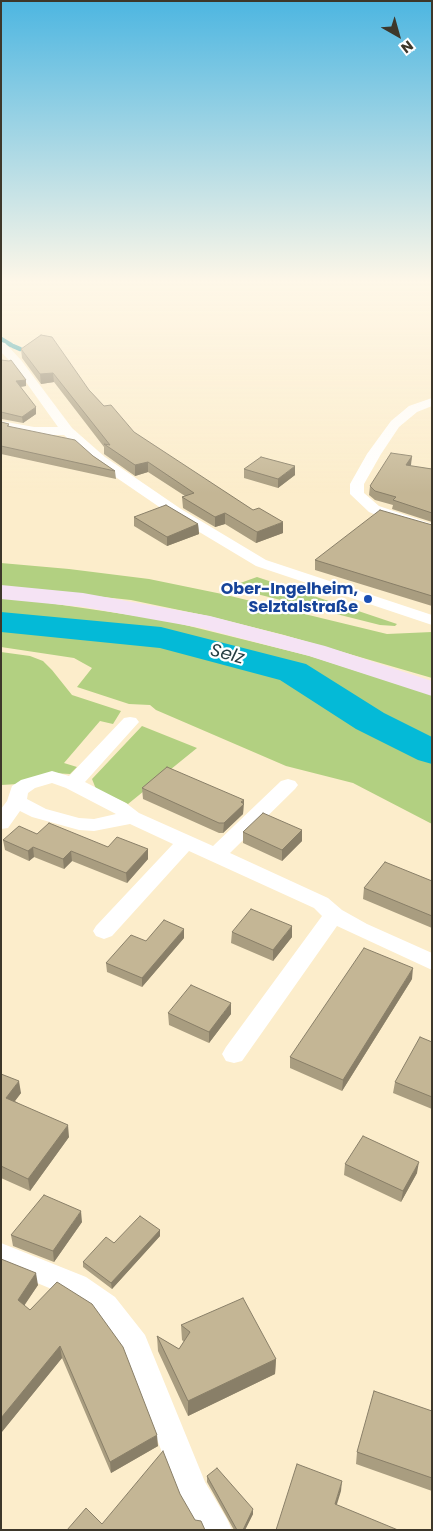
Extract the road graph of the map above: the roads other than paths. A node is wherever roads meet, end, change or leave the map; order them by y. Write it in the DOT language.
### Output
graph roads {
  1 [pos="6,350"];
  2 [pos="432,402"];
  3 [pos="1,425"];
  4 [pos="67,431"];
  5 [pos="380,444"];
  6 [pos="432,529"];
  7 [pos="1,592"];
  8 [pos="432,620"];
  9 [pos="378,670"];
  10 [pos="432,684"];
  11 [pos="432,690"];
  12 [pos="130,722"];
  13 [pos="73,784"];
  14 [pos="288,785"];
  15 [pos="17,802"];
  16 [pos="132,818"];
  17 [pos="1,823"];
  18 [pos="186,842"];
  19 [pos="216,854"];
  20 [pos="334,915"];
  21 [pos="104,931"];
  22 [pos="432,962"];
  23 [pos="234,1054"];
  24 [pos="1,1255"];
  25 [pos="216,1530"];
  1 -- 4 [label="street"];
  2 -- 5 [label="street"];
  3 -- 4 [label="street"];
  4 -- 8 [label="street"];
  5 -- 6 [label="street"];
  7 -- 9 [label="main road"];
  9 -- 10 [label="main road"];
  9 -- 11 [label="main road"];
  12 -- 13 [label="street"];
  13 -- 15 [label="street"];
  13 -- 16 [label="street"];
  14 -- 19 [label="street"];
  15 -- 16 [label="street"];
  15 -- 17 [label="street"];
  16 -- 18 [label="street"];
  18 -- 19 [label="street"];
  18 -- 21 [label="street"];
  19 -- 20 [label="street"];
  20 -- 22 [label="street"];
  20 -- 23 [label="street"];
  24 -- 25 [label="street"];
}
